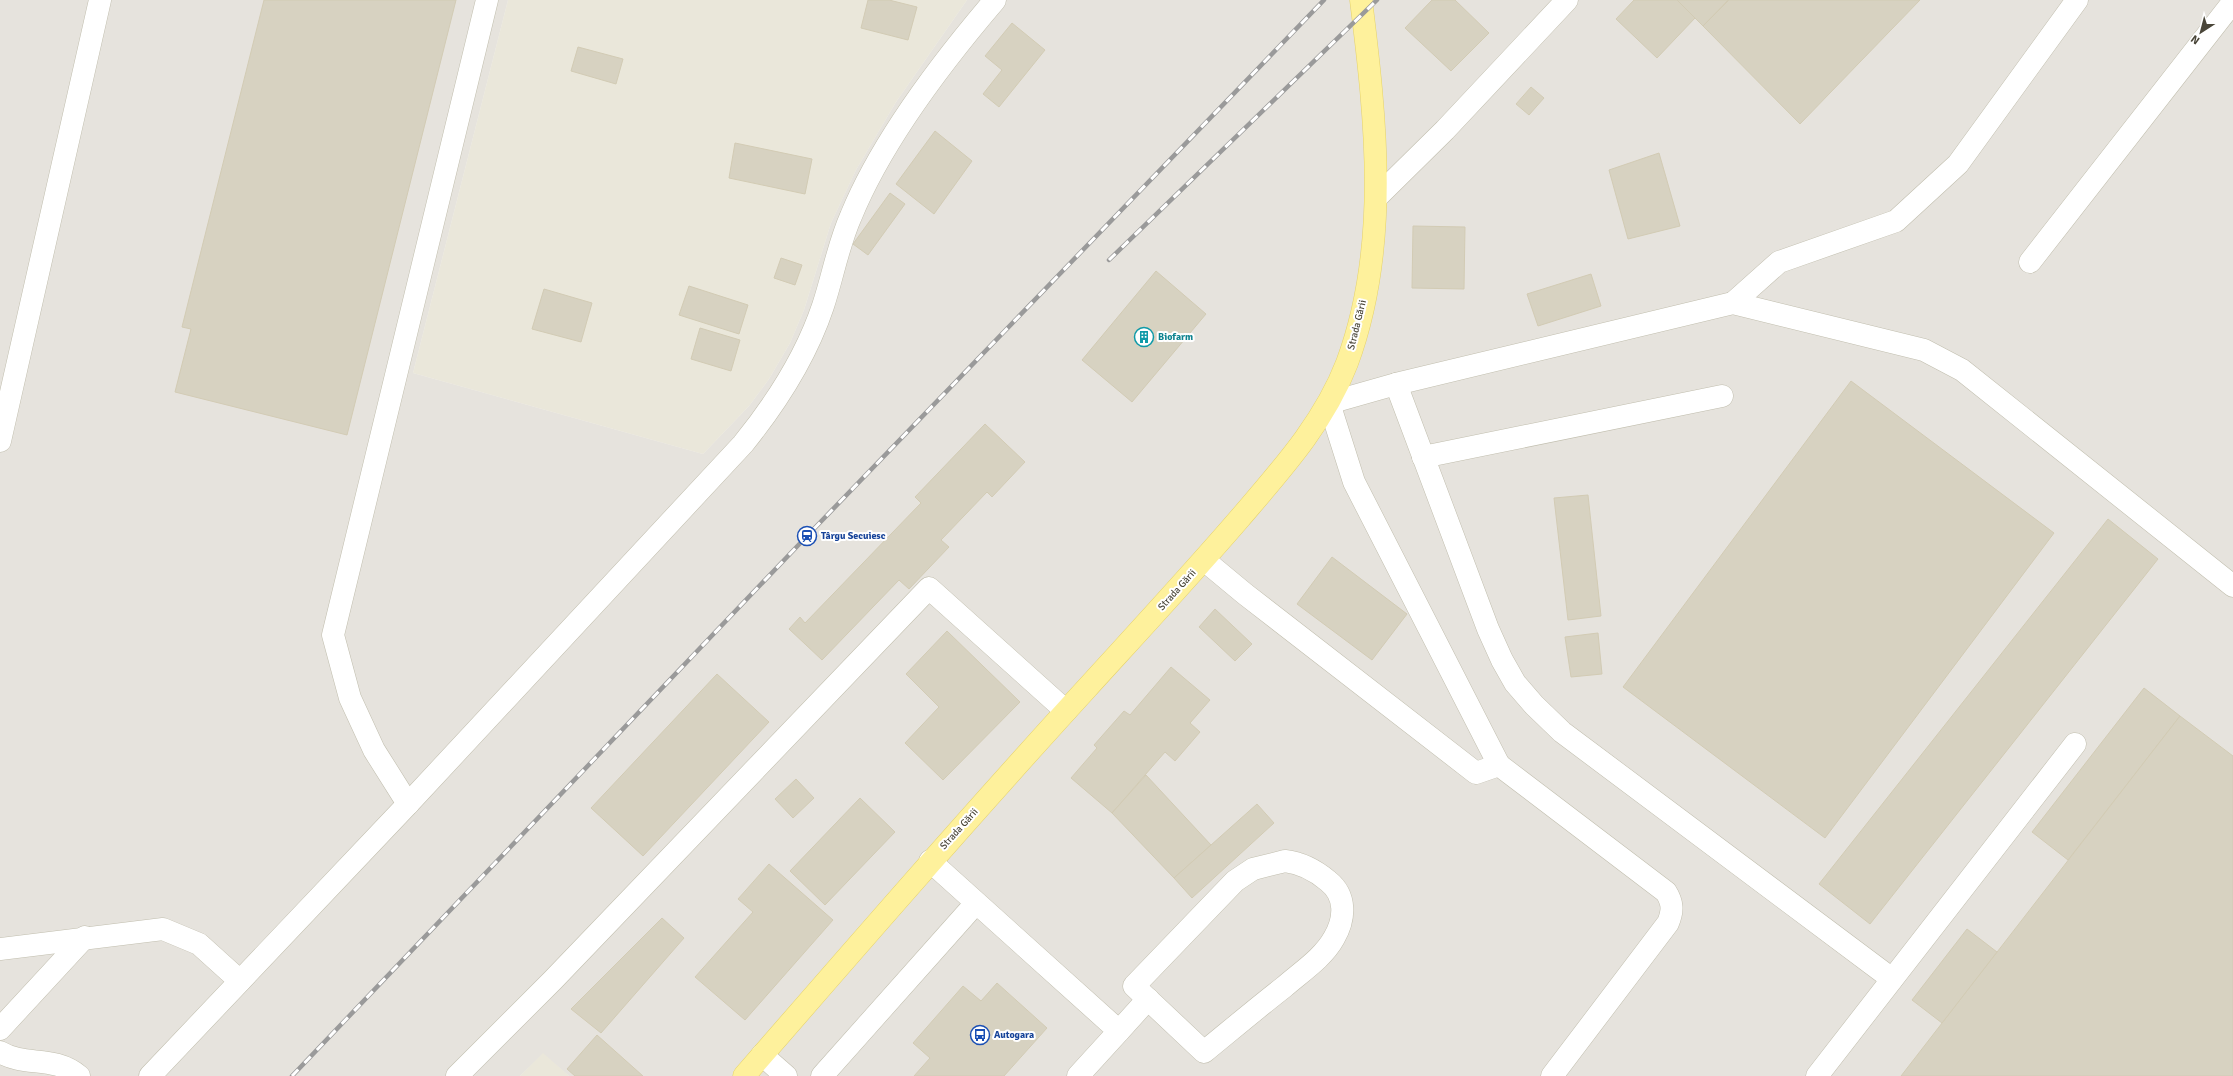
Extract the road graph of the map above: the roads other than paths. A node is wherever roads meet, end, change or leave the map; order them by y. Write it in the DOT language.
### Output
graph roads {
  1 [pos="100,0"];
  2 [pos="487,0"];
  3 [pos="995,0"];
  4 [pos="1361,0"];
  5 [pos="1567,0"];
  6 [pos="2077,0"];
  7 [pos="2233,2"];
  8 [pos="1376,198"];
  9 [pos="2030,262"];
  10 [pos="1733,303"];
  11 [pos="1396,384"];
  12 [pos="1722,396"];
  13 [pos="1329,403"];
  14 [pos="0,441"];
  15 [pos="1423,457"];
  16 [pos="1204,560"];
  17 [pos="2233,586"];
  18 [pos="1066,711"];
  19 [pos="2075,744"];
  20 [pos="1499,765"];
  21 [pos="408,804"];
  22 [pos="930,861"];
  23 [pos="976,902"];
  24 [pos="85,937"];
  25 [pos="0,949"];
  26 [pos="1892,979"];
  27 [pos="240,981"];
  28 [pos="1148,999"];
  29 [pos="0,1029"];
  30 [pos="1119,1031"];
  31 [pos="0,1052"];
  32 [pos="762,1055"];
  33 [pos="79,1076"];
  34 [pos="150,1076"];
  35 [pos="457,1076"];
  36 [pos="744,1076"];
  37 [pos="786,1076"];
  38 [pos="822,1076"];
  39 [pos="1078,1076"];
  40 [pos="1552,1076"];
  41 [pos="1817,1076"];
  1 -- 14 [label="street"];
  2 -- 21 [label="street"];
  3 -- 21 [label="street"];
  4 -- 8 [label="main road, Strada Gării"];
  5 -- 8 [label="street"];
  6 -- 10 [label="street"];
  7 -- 9 [label="street"];
  8 -- 13 [label="main road, Strada Gării"];
  10 -- 11 [label="street"];
  10 -- 17 [label="street"];
  11 -- 13 [label="street"];
  11 -- 15 [label="street"];
  12 -- 15 [label="street"];
  13 -- 16 [label="main road, Strada Gării"];
  13 -- 20 [label="street"];
  15 -- 26 [label="street"];
  16 -- 18 [label="main road, Strada Gării"];
  16 -- 20 [label="street"];
  18 -- 22 [label="main road, Strada Gării"];
  18 -- 35 [label="street"];
  19 -- 26 [label="street"];
  20 -- 40 [label="street"];
  21 -- 27 [label="street"];
  22 -- 23 [label="street"];
  22 -- 32 [label="main road, Strada Gării"];
  23 -- 30 [label="street"];
  23 -- 38 [label="street"];
  24 -- 25 [label="street"];
  24 -- 27 [label="street"];
  24 -- 29 [label="street"];
  26 -- 41 [label="street"];
  27 -- 34 [label="street"];
  28 -- 28 [label="street"];
  28 -- 30 [label="street"];
  30 -- 39 [label="street"];
  31 -- 33 [label="street"];
  32 -- 36 [label="main road, Strada Gării"];
  32 -- 37 [label="street"];
}
